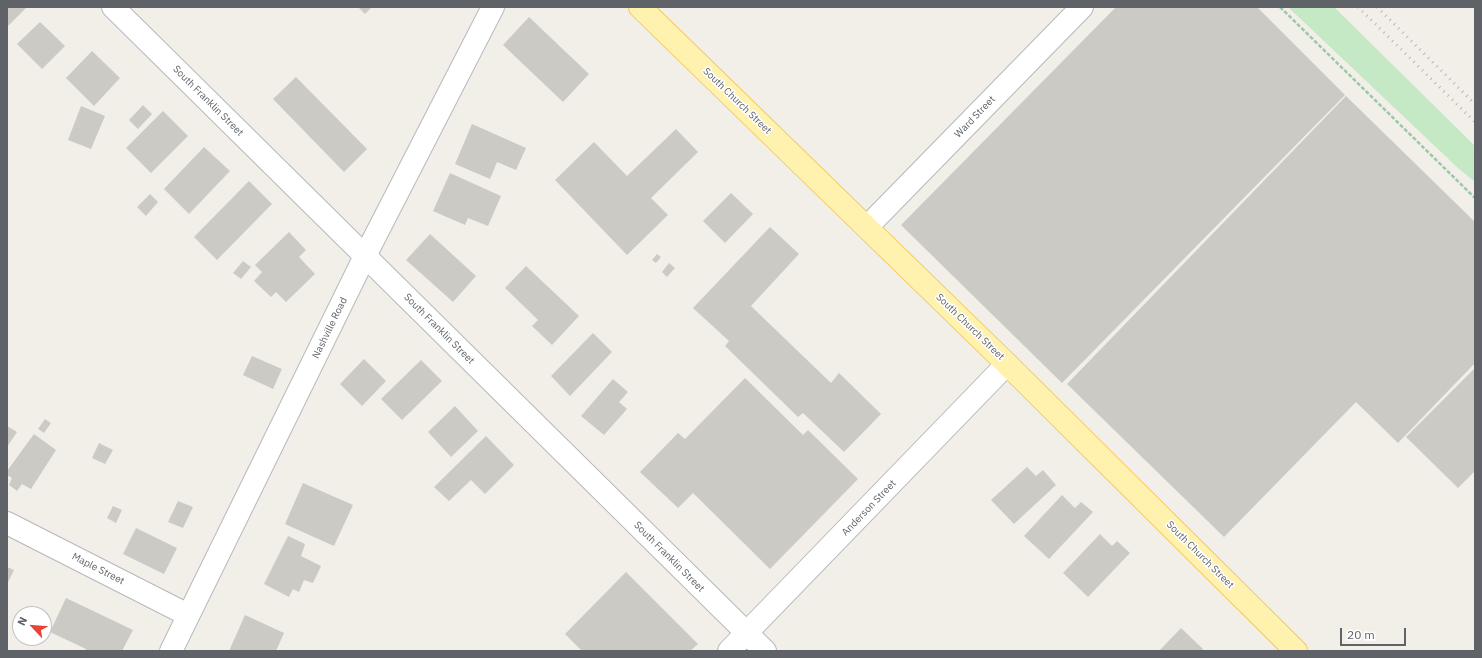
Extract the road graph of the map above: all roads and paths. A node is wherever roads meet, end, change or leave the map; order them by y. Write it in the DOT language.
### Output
graph roads {
  1 [pos="113,7"];
  2 [pos="493,7"];
  3 [pos="640,7"];
  4 [pos="1082,7"];
  5 [pos="1280,7"];
  6 [pos="1475,198"];
  7 [pos="867,227"];
  8 [pos="365,256"];
  9 [pos="1008,364"];
  10 [pos="7,523"];
  11 [pos="188,615"];
  12 [pos="747,634"];
  13 [pos="171,651"];
  14 [pos="729,651"];
  15 [pos="765,651"];
  16 [pos="1296,651"];
  1 -- 8 [label="street, South Franklin Street"];
  2 -- 8 [label="street, Nashville Road"];
  3 -- 7 [label="main road, South Church Street"];
  4 -- 7 [label="street, Ward Street"];
  5 -- 6 [label="path"];
  7 -- 9 [label="main road, South Church Street"];
  8 -- 11 [label="street, Nashville Road"];
  8 -- 12 [label="street, South Franklin Street"];
  9 -- 12 [label="street, Anderson Street"];
  9 -- 16 [label="main road, South Church Street"];
  10 -- 11 [label="street, Maple Street"];
  11 -- 13 [label="street, Nashville Road"];
  12 -- 14 [label="street, Anderson Street"];
  12 -- 15 [label="street, South Franklin Street"];
}
